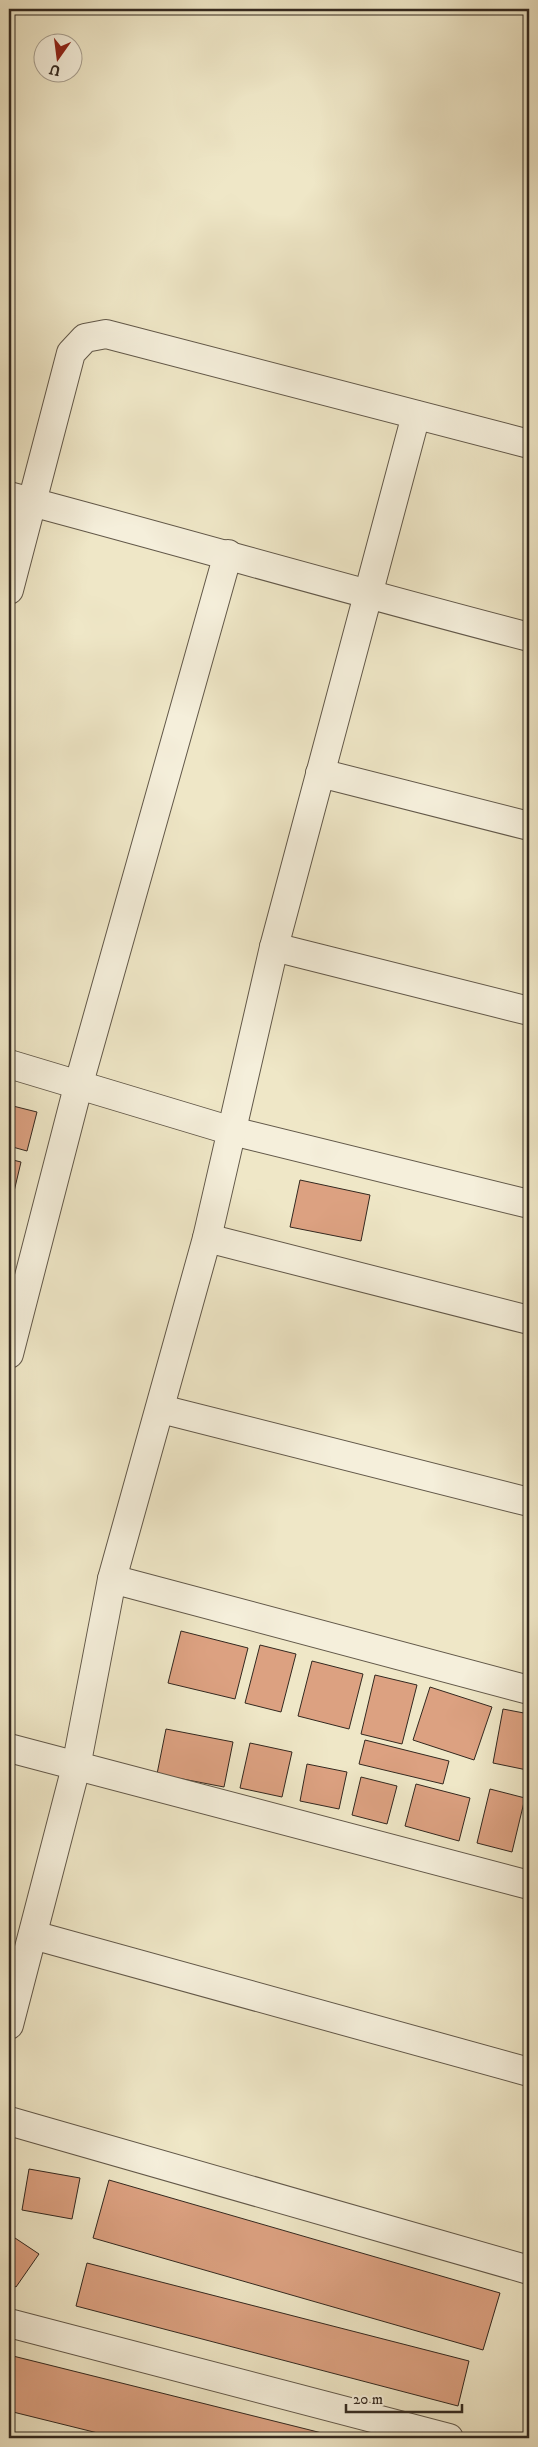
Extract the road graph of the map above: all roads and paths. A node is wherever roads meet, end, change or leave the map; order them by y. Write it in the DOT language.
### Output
graph roads {
  1 [pos="416,415"];
  2 [pos="529,444"];
  3 [pos="21,499"];
  4 [pos="228,554"];
  5 [pos="9,590"];
  6 [pos="368,596"];
  7 [pos="529,637"];
  8 [pos="320,773"];
  9 [pos="529,826"];
  10 [pos="274,947"];
  11 [pos="529,1011"];
  12 [pos="9,1064"];
  13 [pos="79,1084"];
  14 [pos="232,1131"];
  15 [pos="529,1204"];
  16 [pos="206,1238"];
  17 [pos="529,1320"];
  18 [pos="9,1354"];
  19 [pos="161,1408"];
  20 [pos="529,1502"];
  21 [pos="112,1579"];
  22 [pos="529,1690"];
  23 [pos="9,1748"];
  24 [pos="76,1767"];
  25 [pos="529,1885"];
  26 [pos="33,1935"];
  27 [pos="9,2024"];
  28 [pos="529,2072"];
  29 [pos="9,2121"];
  30 [pos="529,2270"];
  31 [pos="9,2323"];
  32 [pos="449,2438"];
  1 -- 2 [label="street"];
  1 -- 3 [label="street"];
  1 -- 6 [label="street"];
  3 -- 4 [label="street"];
  3 -- 5 [label="street"];
  4 -- 6 [label="street"];
  4 -- 13 [label="street"];
  6 -- 7 [label="street"];
  6 -- 8 [label="street"];
  8 -- 9 [label="street"];
  8 -- 10 [label="street"];
  10 -- 11 [label="street"];
  10 -- 14 [label="street"];
  12 -- 13 [label="street"];
  13 -- 14 [label="street"];
  13 -- 18 [label="street"];
  14 -- 15 [label="street"];
  14 -- 16 [label="street"];
  16 -- 17 [label="street"];
  16 -- 19 [label="street"];
  19 -- 20 [label="street"];
  19 -- 21 [label="street"];
  21 -- 22 [label="street"];
  21 -- 24 [label="street"];
  23 -- 24 [label="street"];
  24 -- 25 [label="street"];
  24 -- 26 [label="street"];
  26 -- 27 [label="street"];
  26 -- 28 [label="street"];
  29 -- 30 [label="street"];
  31 -- 32 [label="street"];
}
